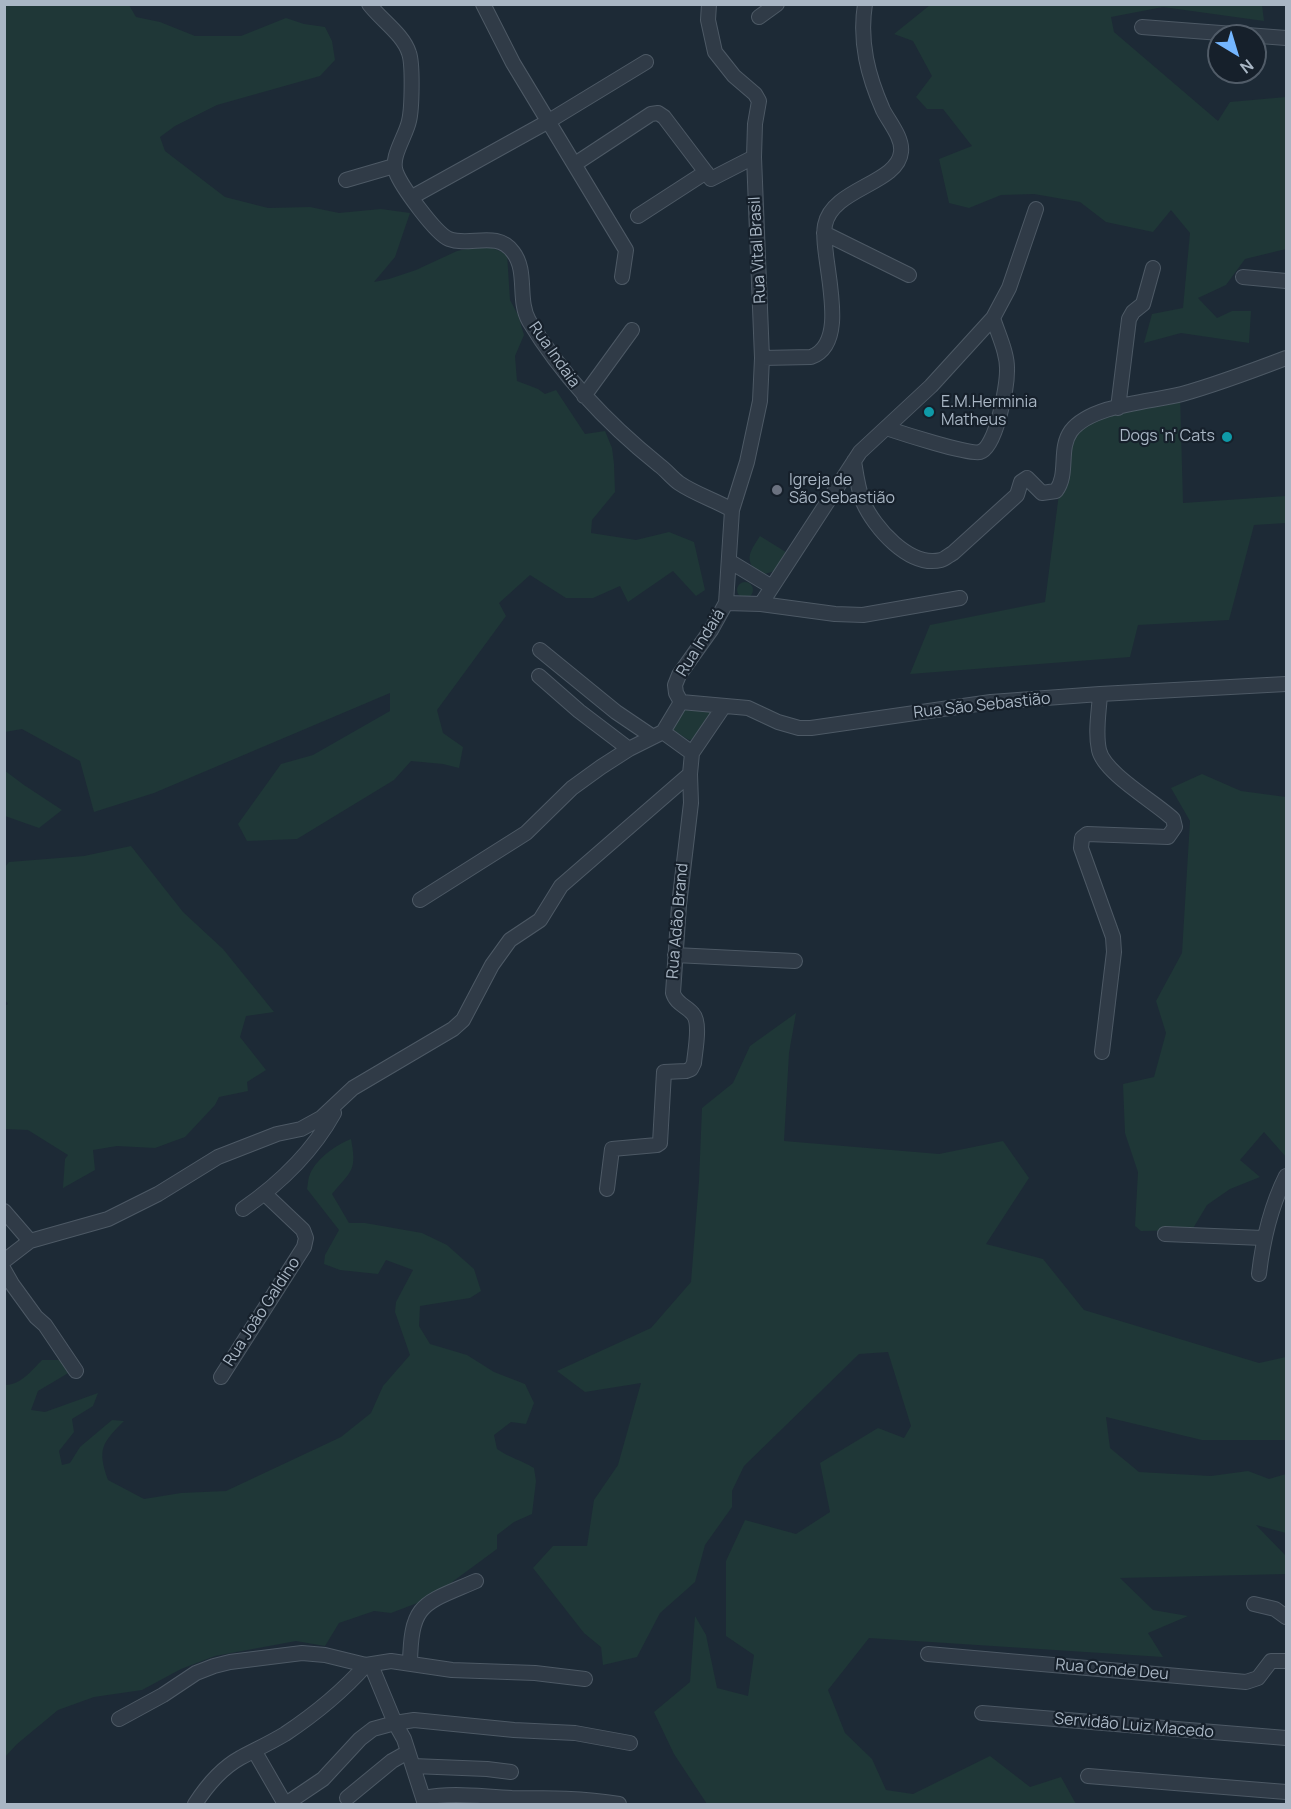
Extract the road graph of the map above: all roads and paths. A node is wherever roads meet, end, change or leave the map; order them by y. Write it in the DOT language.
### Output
graph roads {
  1 [pos="369,4"];
  2 [pos="483,4"];
  3 [pos="709,4"];
  4 [pos="777,4"];
  5 [pos="866,4"];
  6 [pos="759,17"];
  7 [pos="1142,27"];
  8 [pos="1287,38"];
  9 [pos="646,62"];
  10 [pos="549,121"];
  11 [pos="754,157"];
  12 [pos="575,164"];
  13 [pos="394,166"];
  14 [pos="708,176"];
  15 [pos="346,180"];
  16 [pos="412,197"];
  17 [pos="1036,209"];
  18 [pos="638,216"];
  19 [pos="824,233"];
  20 [pos="1153,268"];
  21 [pos="909,275"];
  22 [pos="622,277"];
  23 [pos="1243,277"];
  24 [pos="1287,281"];
  25 [pos="993,318"];
  26 [pos="632,330"];
  27 [pos="762,358"];
  28 [pos="1287,358"];
  29 [pos="584,396"];
  30 [pos="1118,408"];
  31 [pos="886,429"];
  32 [pos="854,461"];
  33 [pos="732,510"];
  34 [pos="729,561"];
  35 [pos="772,587"];
  36 [pos="960,598"];
  37 [pos="726,603"];
  38 [pos="762,604"];
  39 [pos="540,650"];
  40 [pos="539,676"];
  41 [pos="1287,684"];
  42 [pos="1100,694"];
  43 [pos="681,702"];
  44 [pos="724,706"];
  45 [pos="658,734"];
  46 [pos="629,749"];
  47 [pos="692,753"];
  48 [pos="690,774"];
  49 [pos="420,900"];
  50 [pos="675,956"];
  51 [pos="795,961"];
  52 [pos="1102,1052"];
  53 [pos="340,1100"];
  54 [pos="1287,1176"];
  55 [pos="607,1189"];
  56 [pos="265,1194"];
  57 [pos="243,1209"];
  58 [pos="4,1211"];
  59 [pos="1165,1233"];
  60 [pos="1263,1238"];
  61 [pos="30,1240"];
  62 [pos="4,1260"];
  63 [pos="4,1270"];
  64 [pos="1259,1274"];
  65 [pos="76,1371"];
  66 [pos="221,1377"];
  67 [pos="476,1581"];
  68 [pos="1254,1604"];
  69 [pos="1287,1617"];
  70 [pos="928,1654"];
  71 [pos="1287,1661"];
  72 [pos="410,1664"];
  73 [pos="368,1665"];
  74 [pos="585,1679"];
  75 [pos="982,1713"];
  76 [pos="119,1719"];
  77 [pos="395,1723"];
  78 [pos="1287,1738"];
  79 [pos="630,1743"];
  80 [pos="255,1752"];
  81 [pos="410,1759"];
  82 [pos="511,1772"];
  83 [pos="1088,1776"];
  84 [pos="1287,1792"];
  85 [pos="348,1798"];
  86 [pos="424,1802"];
  87 [pos="192,1804"];
  88 [pos="286,1804"];
  89 [pos="619,1804"];
  1 -- 13 [label="street"];
  2 -- 10 [label="street"];
  3 -- 11 [label="street, Rua Vital Brasil"];
  4 -- 6 [label="street"];
  5 -- 19 [label="street"];
  7 -- 8 [label="street"];
  9 -- 10 [label="street"];
  10 -- 12 [label="street"];
  10 -- 16 [label="street"];
  11 -- 14 [label="street"];
  11 -- 27 [label="street, Rua Vital Brasil"];
  12 -- 14 [label="street"];
  12 -- 22 [label="street"];
  13 -- 15 [label="street"];
  13 -- 16 [label="street, Rua Indaia"];
  14 -- 18 [label="street"];
  16 -- 29 [label="street, Rua Indaia"];
  17 -- 25 [label="street"];
  19 -- 21 [label="street"];
  19 -- 27 [label="street"];
  20 -- 30 [label="street"];
  23 -- 24 [label="street"];
  25 -- 31 [label="street"];
  25 -- 31 [label="street"];
  26 -- 29 [label="street"];
  27 -- 33 [label="street, Rua Vital Brasil"];
  28 -- 30 [label="street"];
  29 -- 33 [label="street, Rua Indaia"];
  30 -- 32 [label="street"];
  31 -- 32 [label="street"];
  32 -- 35 [label="street"];
  33 -- 34 [label="street, Rua Indaiá"];
  34 -- 35 [label="street"];
  34 -- 37 [label="street, Rua Indaiá"];
  35 -- 38 [label="street"];
  36 -- 38 [label="street"];
  37 -- 38 [label="street"];
  37 -- 43 [label="street, Rua Indaiá"];
  39 -- 45 [label="street"];
  40 -- 46 [label="street"];
  41 -- 42 [label="street, Rua São Sebastião"];
  42 -- 44 [label="street, Rua São Sebastião"];
  42 -- 52 [label="street"];
  43 -- 44 [label="street, Rua São Sebastião"];
  43 -- 45 [label="street"];
  44 -- 47 [label="street"];
  45 -- 46 [label="street"];
  45 -- 47 [label="street"];
  46 -- 49 [label="street"];
  47 -- 48 [label="street, Rua Adão Brand"];
  48 -- 50 [label="street, Rua Adão Brand"];
  48 -- 53 [label="street"];
  50 -- 51 [label="street"];
  50 -- 55 [label="street, Rua Adão Brand"];
  53 -- 56 [label="street"];
  53 -- 61 [label="street"];
  54 -- 60 [label="street"];
  56 -- 57 [label="street"];
  56 -- 66 [label="street, Rua João Galdino"];
  58 -- 61 [label="street"];
  59 -- 60 [label="street"];
  60 -- 64 [label="street"];
  61 -- 62 [label="street"];
  63 -- 65 [label="street"];
  67 -- 72 [label="street"];
  68 -- 69 [label="street"];
  70 -- 71 [label="street, Rua Conde Deu"];
  72 -- 73 [label="street"];
  72 -- 74 [label="street"];
  73 -- 76 [label="street"];
  73 -- 77 [label="street"];
  73 -- 80 [label="street"];
  75 -- 78 [label="street, Servidão Luiz Macedo"];
  77 -- 79 [label="street"];
  77 -- 81 [label="street"];
  77 -- 88 [label="street"];
  80 -- 87 [label="street"];
  80 -- 88 [label="street"];
  81 -- 82 [label="street"];
  81 -- 85 [label="street"];
  81 -- 86 [label="street"];
  83 -- 84 [label="street"];
  86 -- 89 [label="street"];
}
